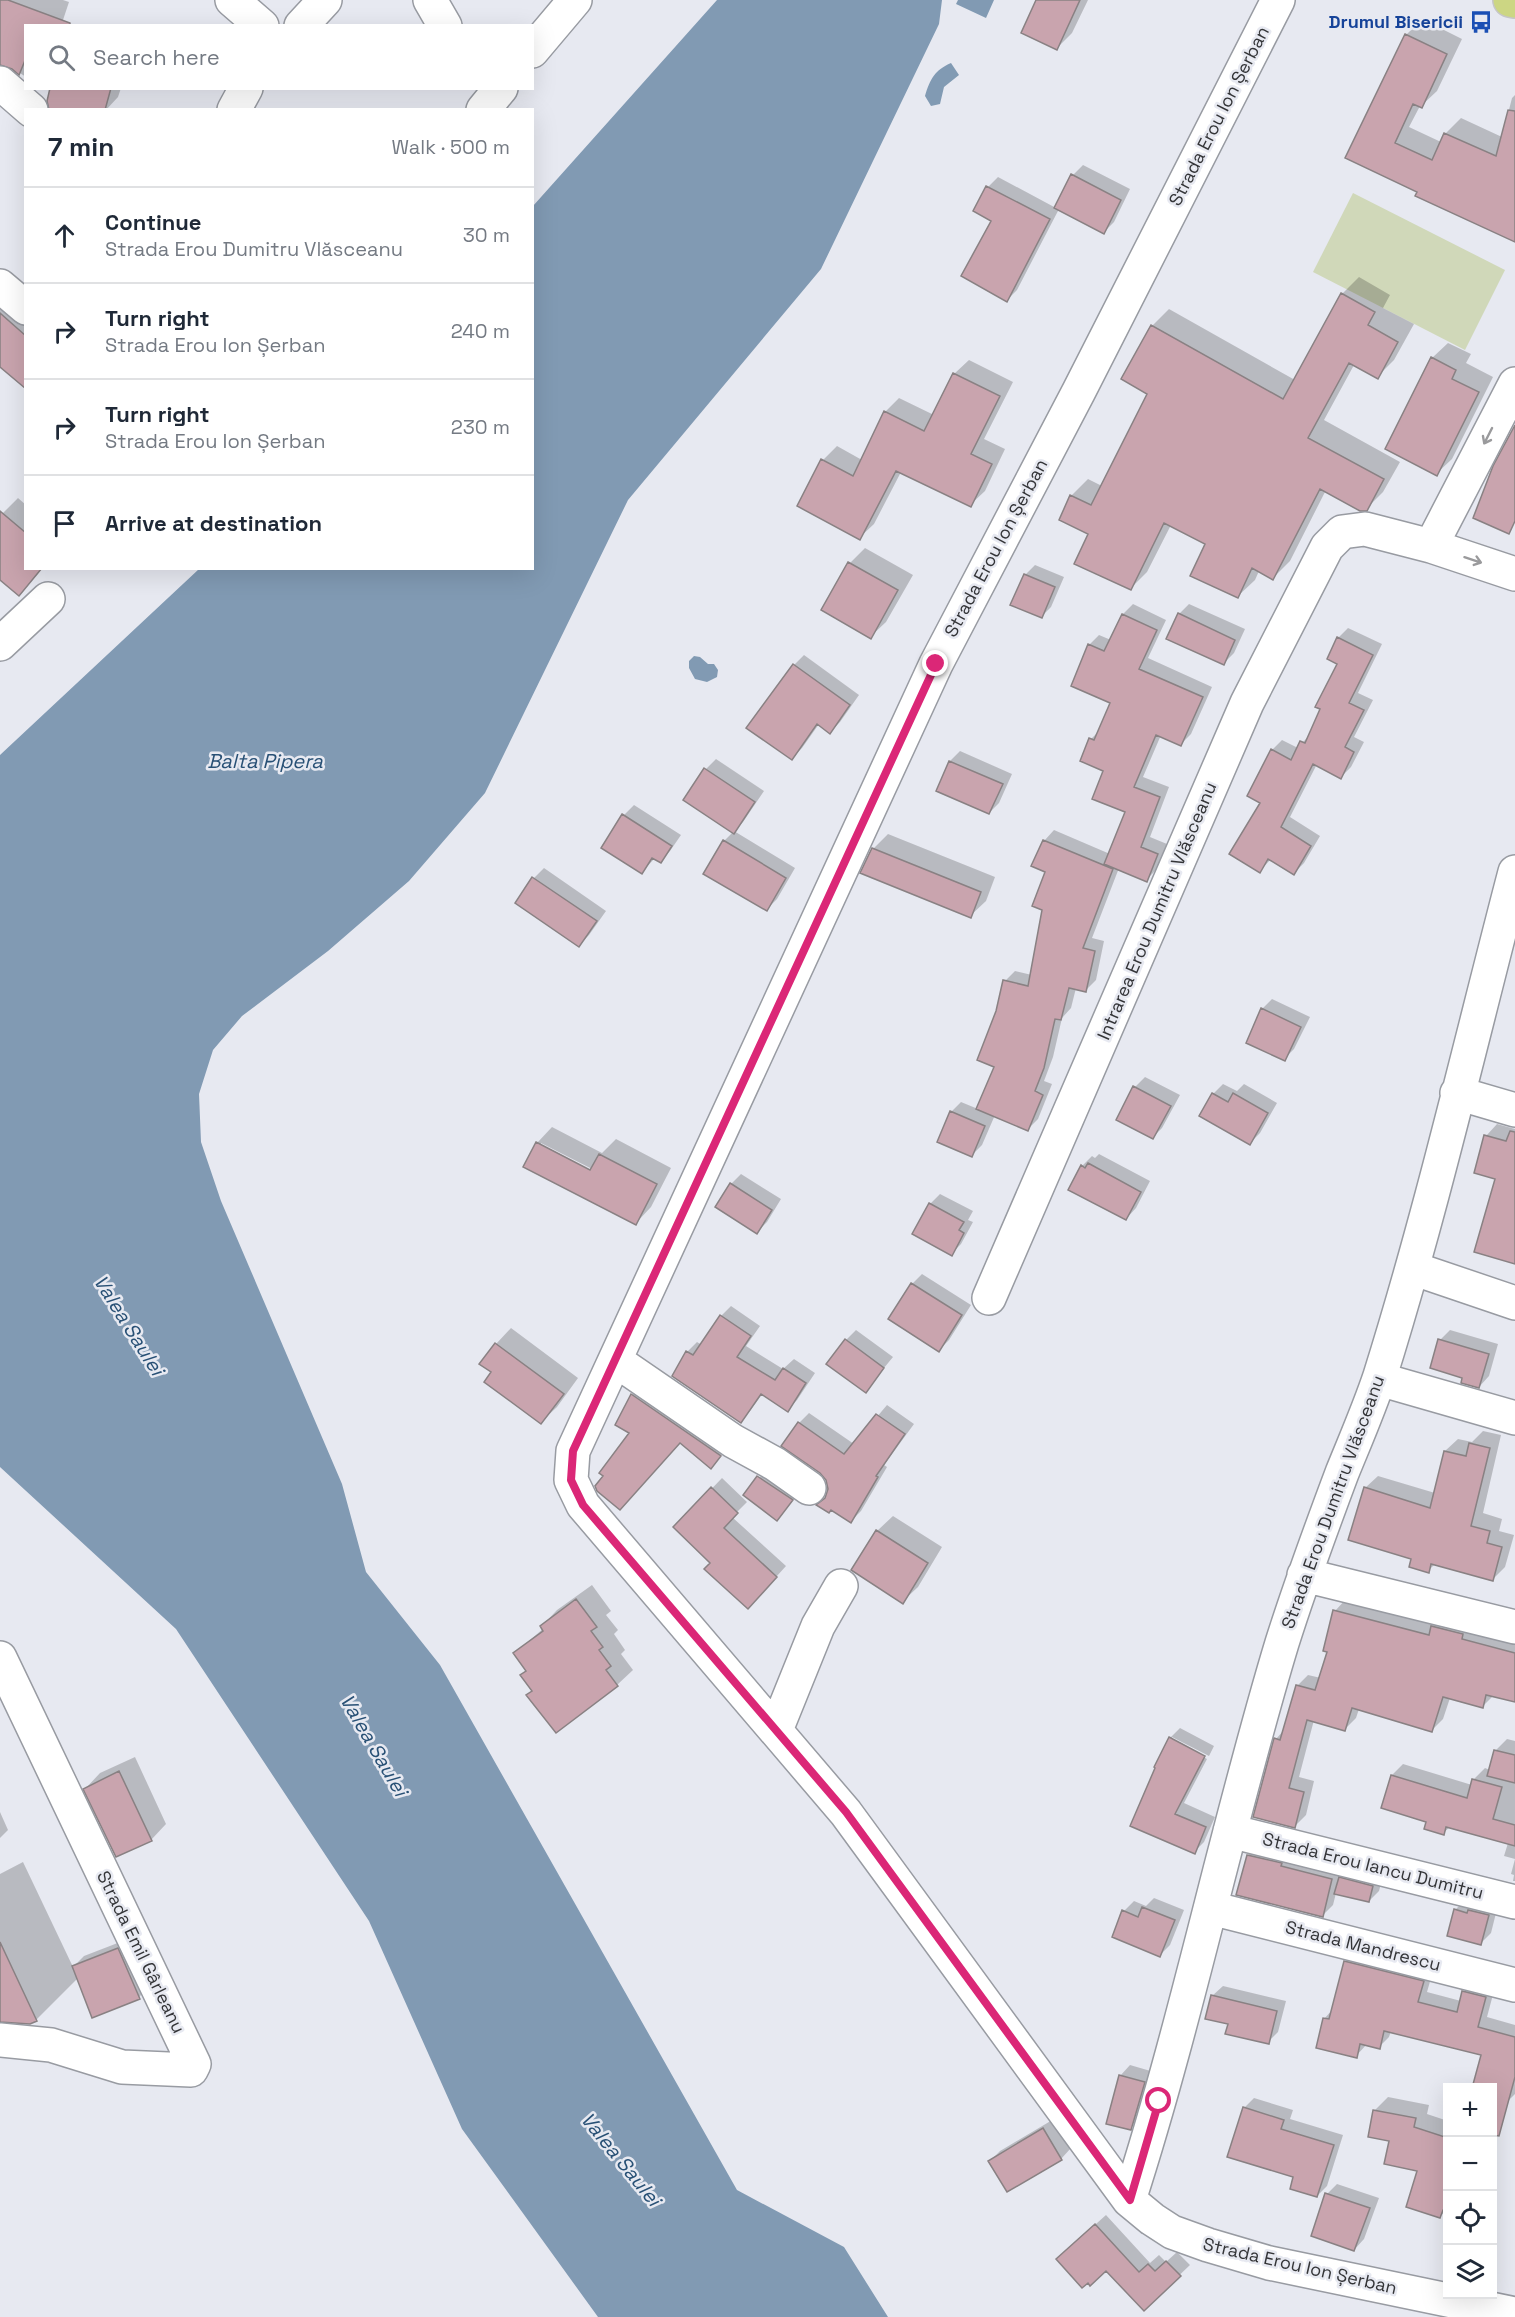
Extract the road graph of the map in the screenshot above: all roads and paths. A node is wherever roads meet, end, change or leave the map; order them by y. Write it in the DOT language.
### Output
graph roads {
  1 [pos="232,0"];
  2 [pos="325,0"];
  3 [pos="430,0"];
  4 [pos="575,0"];
  5 [pos="1278,0"];
  6 [pos="1510,0"];
  7 [pos="1515,1"];
  8 [pos="260,24"];
  9 [pos="303,24"];
  10 [pos="445,24"];
  11 [pos="534,49"];
  12 [pos="0,83"];
  13 [pos="245,90"];
  14 [pos="29,108"];
  15 [pos="235,108"];
  16 [pos="0,286"];
  17 [pos="24,306"];
  18 [pos="1515,384"];
  19 [pos="1431,546"];
  20 [pos="1515,574"];
  21 [pos="48,599"];
  22 [pos="2,639"];
  23 [pos="1515,872"];
  24 [pos="1457,1093"];
  25 [pos="1515,1110"];
  26 [pos="1412,1268"];
  27 [pos="989,1298"];
  28 [pos="1515,1303"];
  29 [pos="615,1360"];
  30 [pos="1378,1379"];
  31 [pos="1515,1418"];
  32 [pos="809,1488"];
  33 [pos="1304,1575"];
  34 [pos="841,1586"];
  35 [pos="1515,1627"];
  36 [pos="0,1658"];
  37 [pos="776,1730"];
  38 [pos="1230,1831"];
  39 [pos="1515,1902"];
  40 [pos="1211,1908"];
  41 [pos="1515,1985"];
  42 [pos="0,2040"];
  43 [pos="1130,2200"];
  44 [pos="1515,2314"];
  1 -- 8 [label="street"];
  2 -- 9 [label="street"];
  3 -- 10 [label="street"];
  4 -- 11 [label="street"];
  5 -- 29 [label="street, Strada Erou Ion Șerban"];
  6 -- 7 [label="main road"];
  12 -- 14 [label="street"];
  13 -- 15 [label="street"];
  16 -- 17 [label="street"];
  18 -- 19 [label="street, one-way"];
  19 -- 20 [label="street, one-way"];
  19 -- 27 [label="street, Intrarea Erou Dumitru Vlăsceanu"];
  21 -- 22 [label="street"];
  23 -- 24 [label="street, Strada Erou Dumitru Vlăsceanu"];
  24 -- 25 [label="street"];
  24 -- 26 [label="street, Strada Erou Dumitru Vlăsceanu"];
  26 -- 28 [label="street"];
  26 -- 30 [label="street, Strada Erou Dumitru Vlăsceanu"];
  29 -- 32 [label="street"];
  29 -- 37 [label="street, Strada Erou Ion Șerban"];
  30 -- 31 [label="street"];
  30 -- 33 [label="street, Strada Erou Dumitru Vlăsceanu"];
  33 -- 35 [label="street"];
  33 -- 38 [label="street, Strada Erou Dumitru Vlăsceanu"];
  34 -- 37 [label="street"];
  36 -- 42 [label="street, Strada Emil Gârleanu"];
  37 -- 43 [label="street, Strada Erou Ion Șerban"];
  38 -- 39 [label="street, Strada Erou Iancu Dumitru"];
  38 -- 40 [label="street, Strada Erou Dumitru Vlăsceanu"];
  40 -- 41 [label="street, Strada Mandrescu"];
  40 -- 43 [label="street, Strada Erou Dumitru Vlăsceanu"];
  43 -- 44 [label="street, Strada Erou Ion Șerban"];
}
